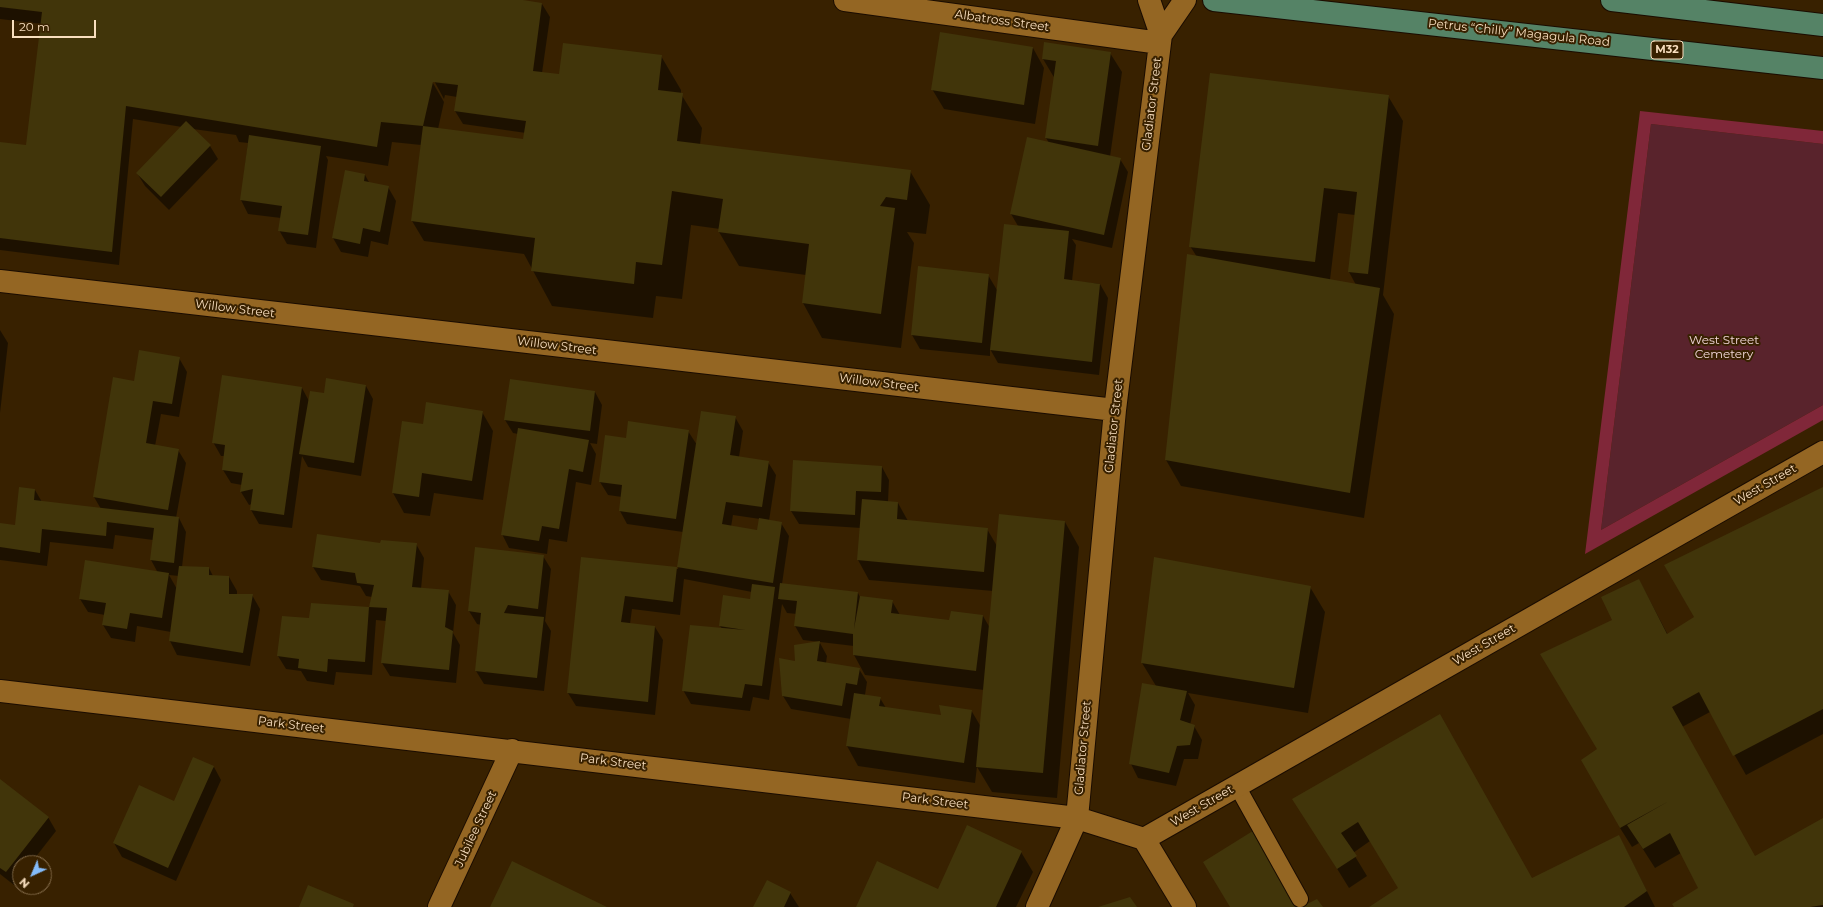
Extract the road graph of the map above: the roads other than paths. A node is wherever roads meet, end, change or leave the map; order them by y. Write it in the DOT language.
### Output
graph roads {
  1 [pos="845,0"];
  2 [pos="1149,0"];
  3 [pos="1185,0"];
  4 [pos="1214,0"];
  5 [pos="1612,0"];
  6 [pos="1823,25"];
  7 [pos="1160,39"];
  8 [pos="1823,68"];
  9 [pos="0,281"];
  10 [pos="1114,410"];
  11 [pos="1823,452"];
  12 [pos="0,691"];
  13 [pos="512,750"];
  14 [pos="1237,786"];
  15 [pos="1077,818"];
  16 [pos="1144,839"];
  17 [pos="1300,899"];
  18 [pos="439,907"];
  19 [pos="1037,907"];
  20 [pos="1185,907"];
  1 -- 7 [label="street, Albatross Street"];
  2 -- 7 [label="street, Gladiator Street"];
  3 -- 7 [label="street, Gladiator Street"];
  4 -- 8 [label="main road, Petrus “Chilly” Magagula Road / M32"];
  5 -- 6 [label="main road"];
  7 -- 10 [label="street, Gladiator Street"];
  9 -- 10 [label="street, Willow Street"];
  10 -- 15 [label="street, Gladiator Street"];
  11 -- 14 [label="street, West Street"];
  12 -- 13 [label="street, Park Street"];
  13 -- 15 [label="street, Park Street"];
  13 -- 18 [label="street, Jubilee Street"];
  14 -- 16 [label="street, West Street"];
  14 -- 17 [label="lane"];
  15 -- 16 [label="street, Park Street"];
  15 -- 19 [label="street"];
  16 -- 20 [label="street"];
}
